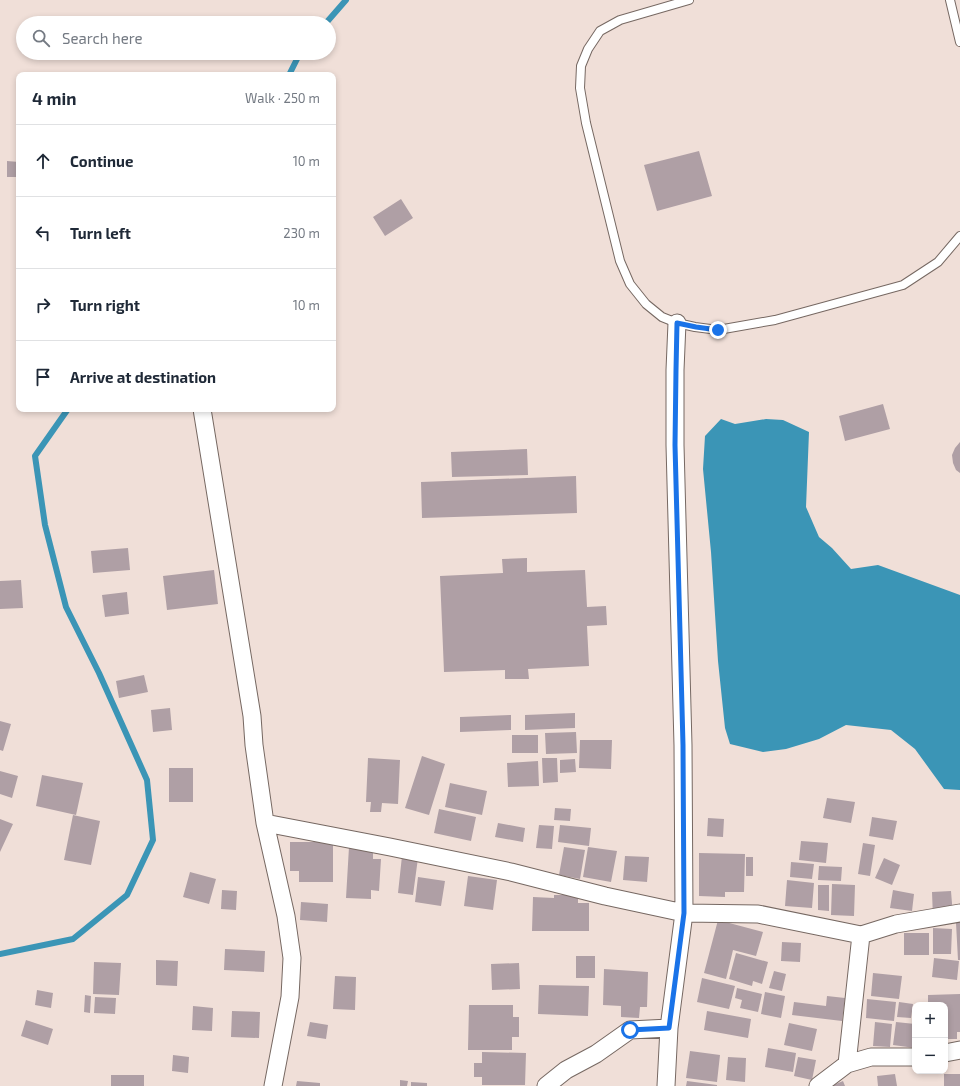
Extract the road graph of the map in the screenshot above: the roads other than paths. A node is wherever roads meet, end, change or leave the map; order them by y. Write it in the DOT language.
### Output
graph roads {
  1 [pos="689,0"];
  2 [pos="950,0"];
  3 [pos="960,42"];
  4 [pos="960,236"];
  5 [pos="677,323"];
  6 [pos="202,412"];
  7 [pos="266,822"];
  8 [pos="684,913"];
  9 [pos="960,913"];
  10 [pos="861,934"];
  11 [pos="669,1028"];
  12 [pos="960,1050"];
  13 [pos="948,1052"];
  14 [pos="912,1057"];
  15 [pos="847,1064"];
  16 [pos="273,1086"];
  17 [pos="546,1086"];
  18 [pos="666,1086"];
  19 [pos="818,1086"];
  1 -- 5 [label="lane"];
  2 -- 3 [label="lane"];
  4 -- 5 [label="lane"];
  5 -- 8 [label="street"];
  6 -- 7 [label="street"];
  7 -- 8 [label="street"];
  7 -- 16 [label="street"];
  8 -- 10 [label="street"];
  8 -- 11 [label="street"];
  9 -- 10 [label="street"];
  10 -- 15 [label="street"];
  11 -- 17 [label="street"];
  11 -- 18 [label="street"];
  12 -- 13 [label="street"];
  14 -- 15 [label="street"];
  15 -- 19 [label="street"];
}
